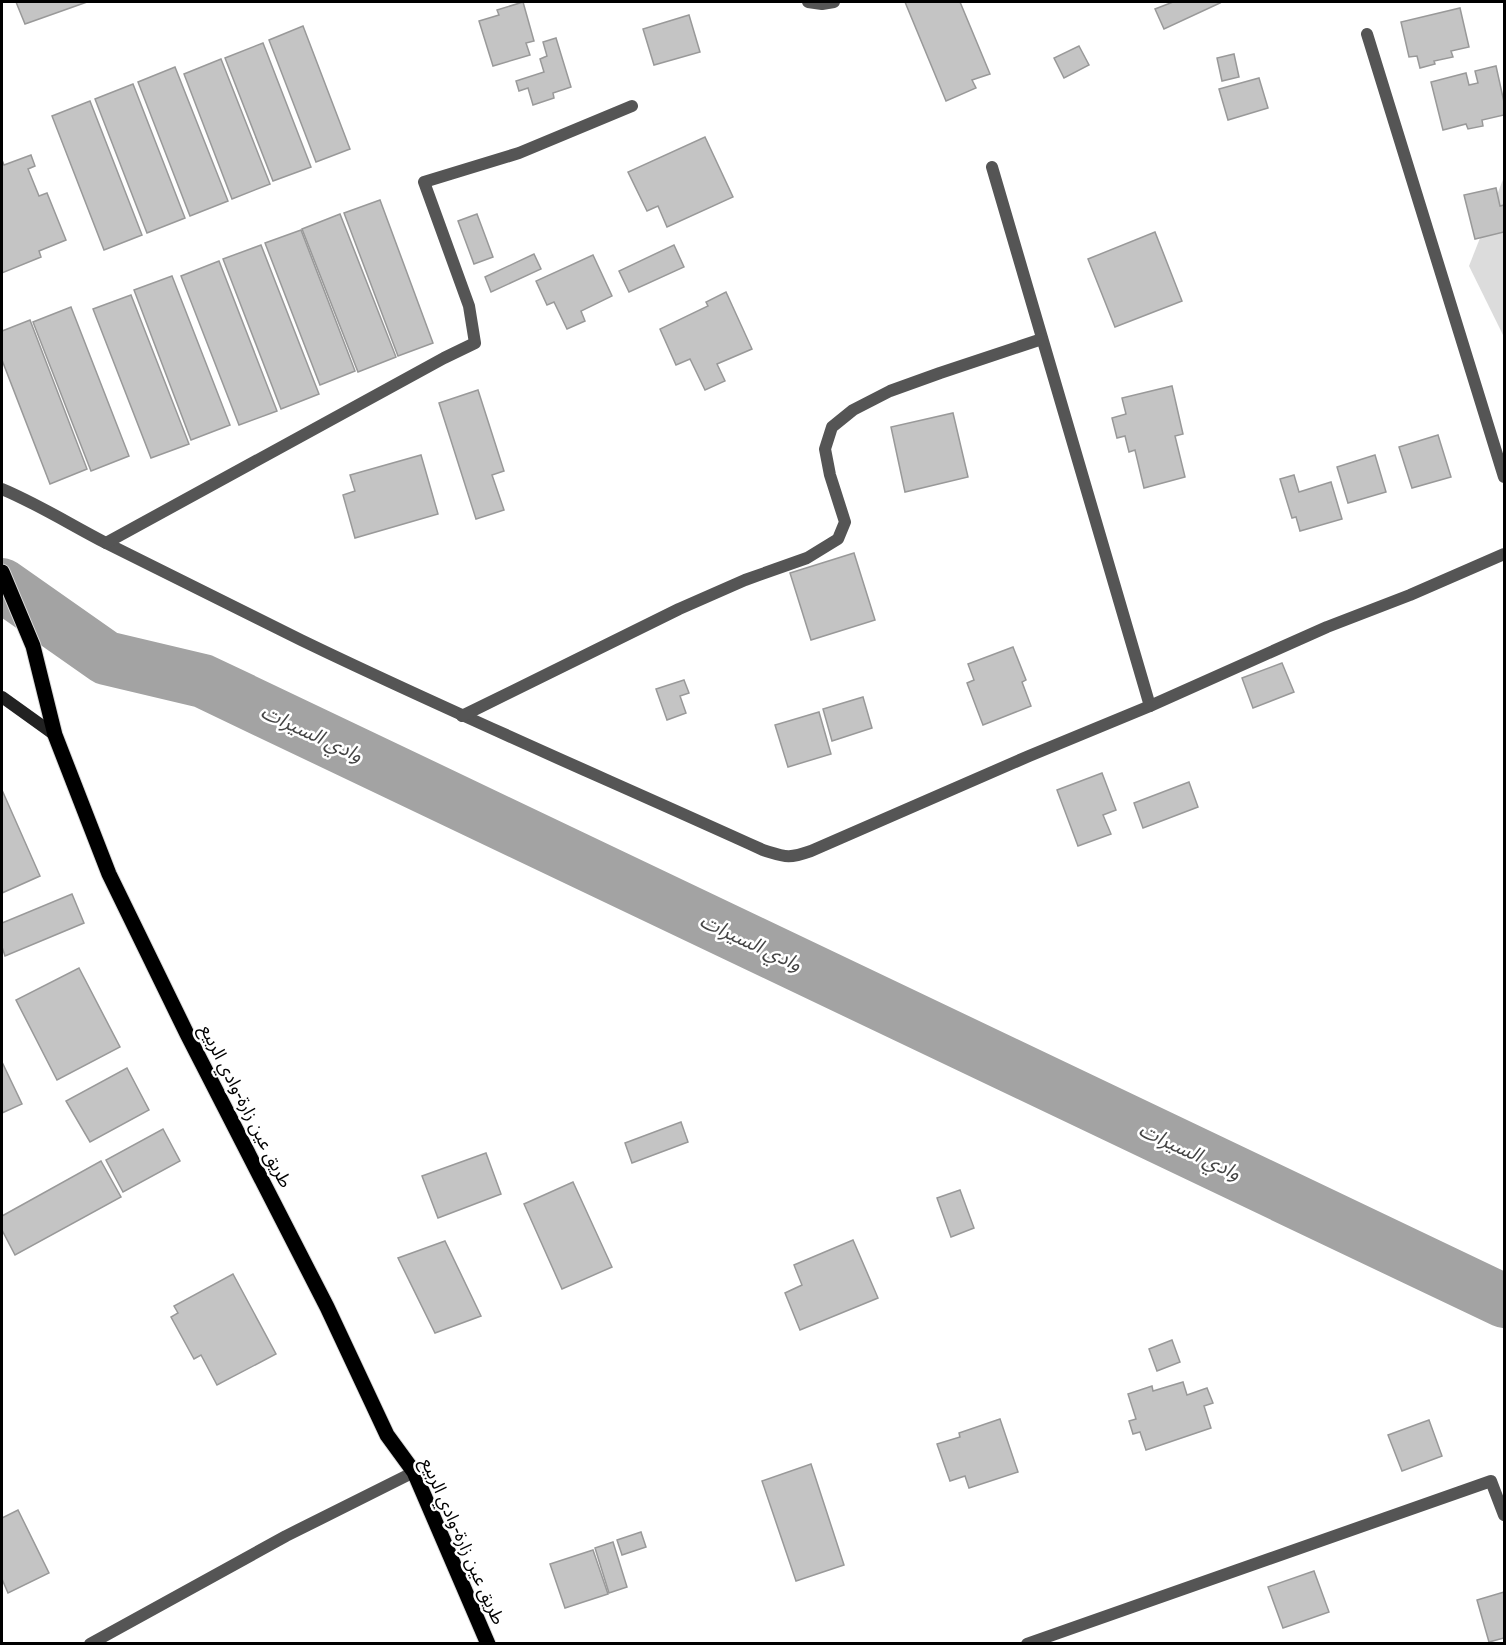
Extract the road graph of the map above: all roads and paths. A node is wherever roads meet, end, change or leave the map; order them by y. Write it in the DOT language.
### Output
graph roads {
  1 [pos="808,2"];
  2 [pos="834,2"];
  3 [pos="1367,34"];
  4 [pos="632,106"];
  5 [pos="992,167"];
  6 [pos="1042,339"];
  7 [pos="1504,477"];
  8 [pos="2,489"];
  9 [pos="106,543"];
  10 [pos="1504,554"];
  11 [pos="2,572"];
  12 [pos="2,697"];
  13 [pos="1150,706"];
  14 [pos="462,716"];
  15 [pos="55,735"];
  16 [pos="414,1472"];
  17 [pos="1504,1515"];
  18 [pos="90,1644"];
  19 [pos="488,1644"];
  20 [pos="1027,1644"];
  1 -- 2 [label="street"];
  3 -- 7 [label="street"];
  4 -- 9 [label="street"];
  5 -- 6 [label="street"];
  6 -- 13 [label="street"];
  6 -- 14 [label="street"];
  8 -- 9 [label="street"];
  9 -- 14 [label="street"];
  10 -- 13 [label="street"];
  11 -- 15 [label="main road, طريق عين زارة-وادي الربيع"];
  12 -- 15 [label="main road"];
  13 -- 14 [label="street"];
  15 -- 16 [label="main road, طريق عين زارة-وادي الربيع"];
  16 -- 18 [label="street"];
  16 -- 19 [label="main road, طريق عين زارة-وادي الربيع"];
  17 -- 20 [label="street"];
}
